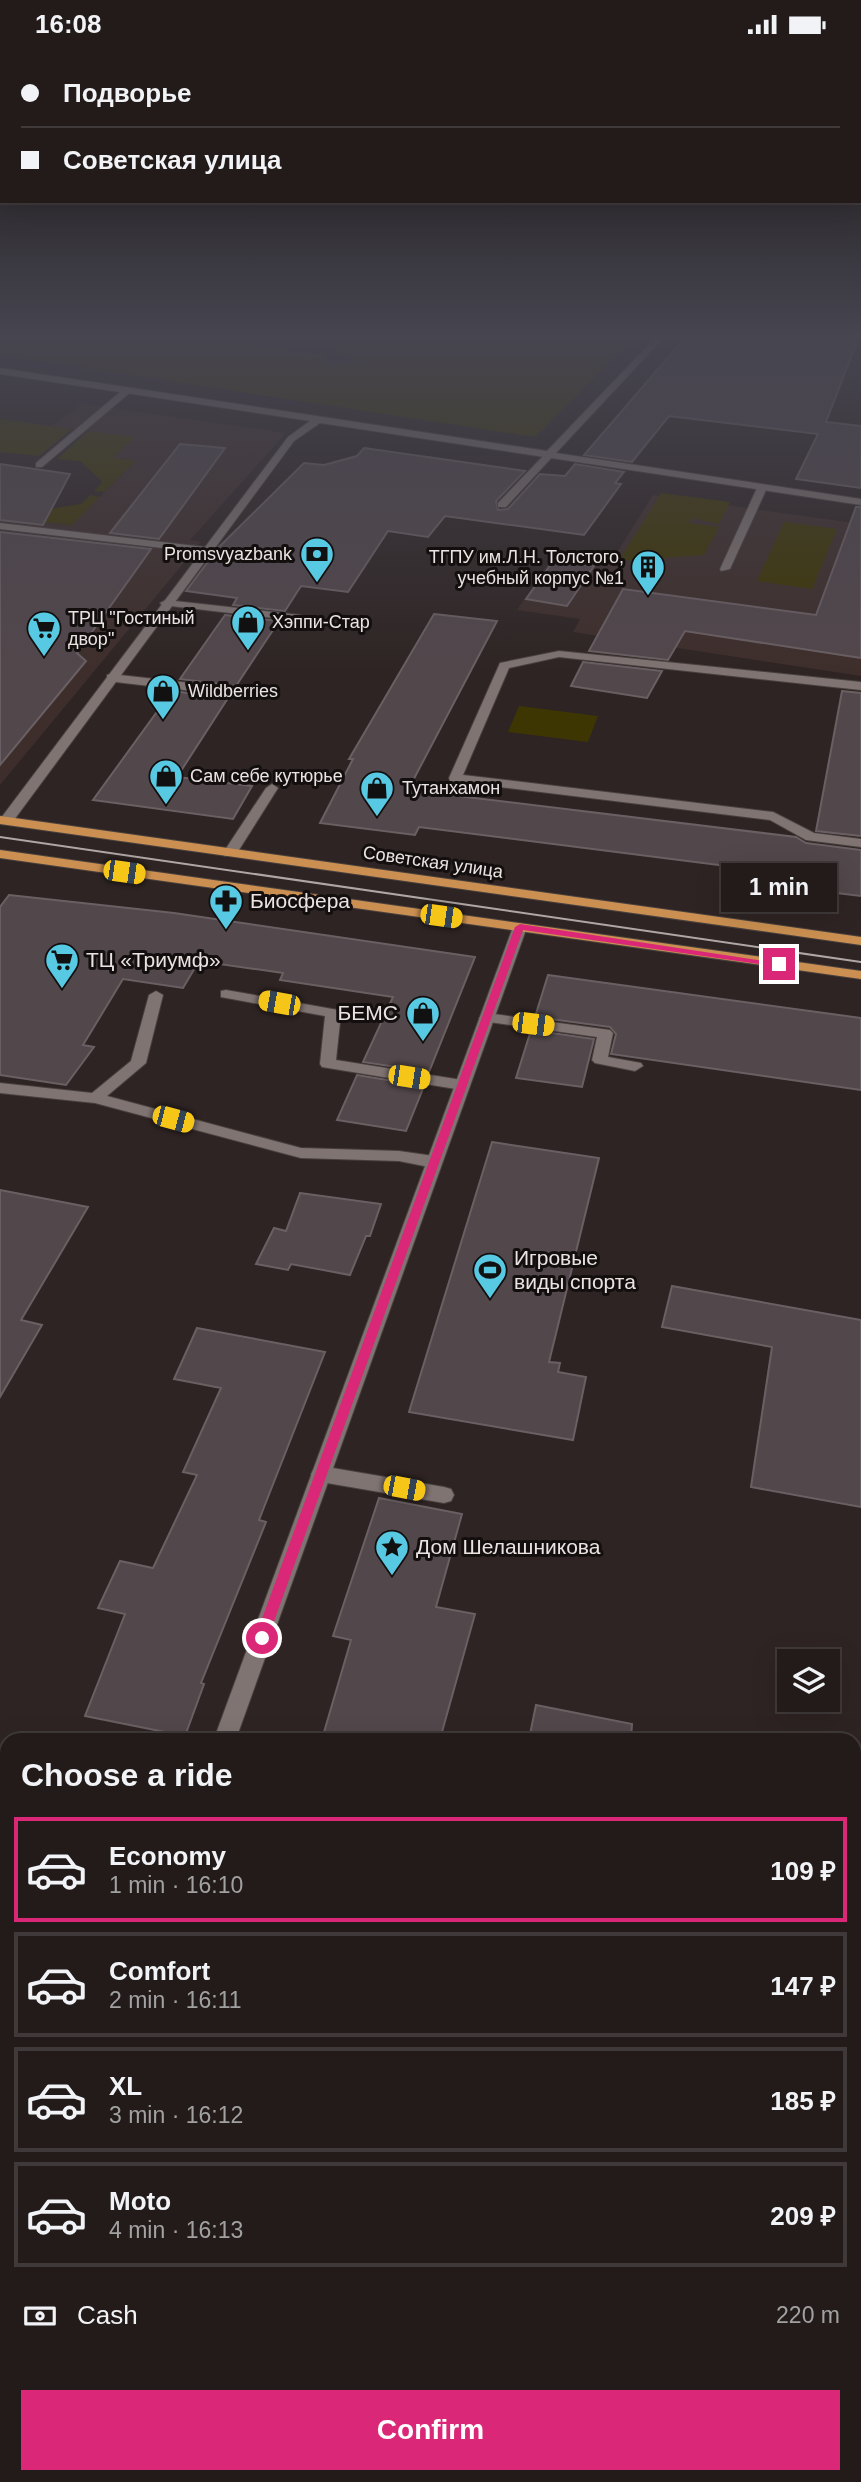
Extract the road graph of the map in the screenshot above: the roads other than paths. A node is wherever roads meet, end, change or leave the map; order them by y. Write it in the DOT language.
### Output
graph roads {
  1 [pos="60,448"];
  2 [pos="284,448"];
  3 [pos="507,448"];
  4 [pos="555,448"];
  5 [pos="549,454"];
  6 [pos="39,465"];
  7 [pos="762,488"];
  8 [pos="861,502"];
  9 [pos="502,505"];
  10 [pos="0,526"];
  11 [pos="205,550"];
  12 [pos="725,569"];
  13 [pos="166,603"];
  14 [pos="300,618"];
  15 [pos="111,678"];
  16 [pos="861,686"];
  17 [pos="252,694"];
  18 [pos="272,788"];
  19 [pos="2,824"];
  20 [pos="861,843"];
  21 [pos="230,853"];
  22 [pos="0,854"];
  23 [pos="520,927"];
  24 [pos="861,941"];
  25 [pos="861,975"];
  26 [pos="226,994"];
  27 [pos="156,995"];
  28 [pos="487,1018"];
  29 [pos="635,1066"];
  30 [pos="462,1085"];
  31 [pos="0,1088"];
  32 [pos="95,1098"];
  33 [pos="434,1162"];
  34 [pos="321,1474"];
  35 [pos="444,1495"];
  36 [pos="227,1733"];
  1 -- 6 [label="street"];
  2 -- 11 [label="street"];
  3 -- 5 [label="street"];
  4 -- 5 [label="street"];
  5 -- 7 [label="street"];
  5 -- 9 [label="street"];
  7 -- 8 [label="street"];
  7 -- 12 [label="street"];
  10 -- 11 [label="street"];
  11 -- 13 [label="street"];
  13 -- 14 [label="street"];
  13 -- 15 [label="street"];
  15 -- 17 [label="street"];
  15 -- 19 [label="street"];
  16 -- 20 [label="street"];
  18 -- 21 [label="street"];
  19 -- 21 [label="main road, Советская улица"];
  21 -- 24 [label="main road, Советская улица"];
  22 -- 23 [label="main road"];
  23 -- 25 [label="main road"];
  23 -- 28 [label="street"];
  26 -- 30 [label="street"];
  27 -- 32 [label="street"];
  28 -- 29 [label="street"];
  28 -- 30 [label="street"];
  30 -- 33 [label="street"];
  31 -- 32 [label="street"];
  32 -- 33 [label="street"];
  33 -- 34 [label="street"];
  34 -- 35 [label="street"];
  34 -- 36 [label="street"];
}
